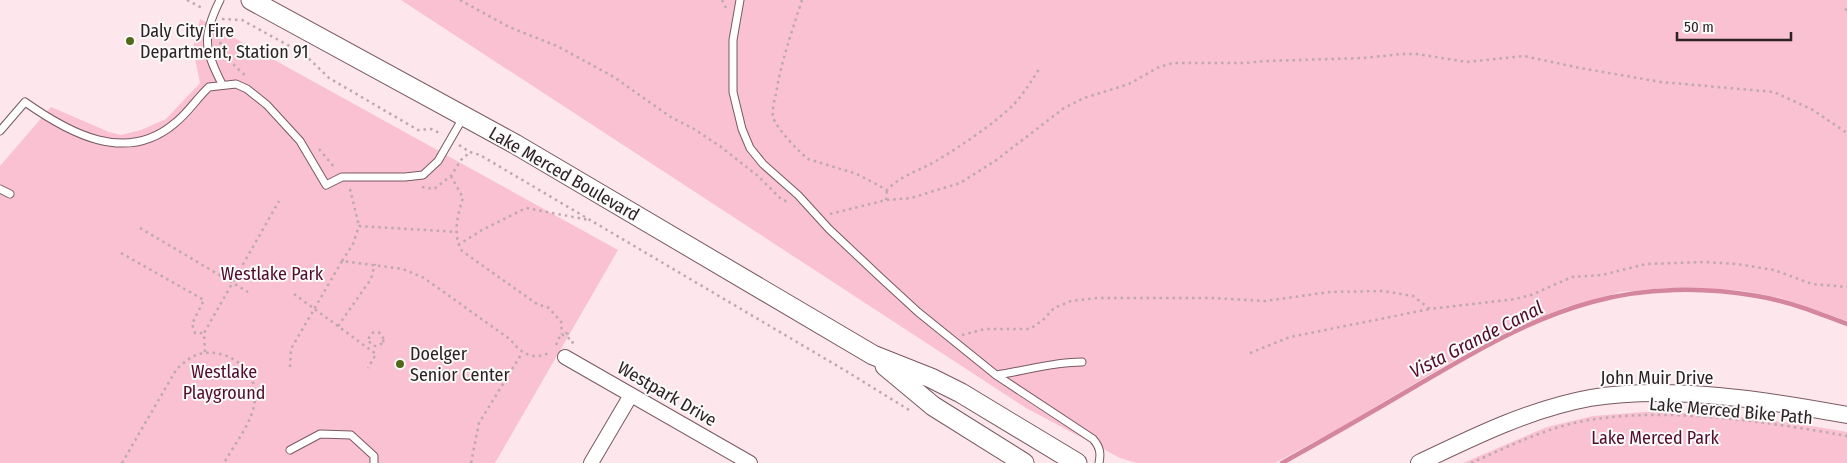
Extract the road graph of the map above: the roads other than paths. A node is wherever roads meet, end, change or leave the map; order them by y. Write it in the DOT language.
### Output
graph roads {
  1 [pos="220,0"];
  2 [pos="251,0"];
  3 [pos="740,0"];
  4 [pos="222,84"];
  5 [pos="464,116"];
  6 [pos="0,132"];
  7 [pos="0,189"];
  8 [pos="10,194"];
  9 [pos="873,355"];
  10 [pos="565,357"];
  11 [pos="1082,362"];
  12 [pos="996,375"];
  13 [pos="631,394"];
  14 [pos="1847,415"];
  15 [pos="290,450"];
  16 [pos="374,463"];
  17 [pos="592,463"];
  18 [pos="750,463"];
  19 [pos="1024,463"];
  20 [pos="1077,463"];
  21 [pos="1099,463"];
  22 [pos="1419,463"];
  1 -- 4 [label="lane"];
  2 -- 5 [label="main road, Lake Merced Boulevard"];
  3 -- 12 [label="lane"];
  4 -- 5 [label="lane"];
  4 -- 6 [label="lane"];
  5 -- 9 [label="main road, Lake Merced Boulevard"];
  7 -- 8 [label="lane"];
  9 -- 19 [label="main road, Lake Merced Boulevard"];
  9 -- 20 [label="main road, Lake Merced Boulevard"];
  10 -- 13 [label="street, Westpark Drive"];
  11 -- 12 [label="lane"];
  12 -- 21 [label="lane"];
  13 -- 17 [label="street"];
  13 -- 18 [label="street, Westpark Drive"];
  14 -- 22 [label="street, John Muir Drive"];
  15 -- 16 [label="lane"];
}
